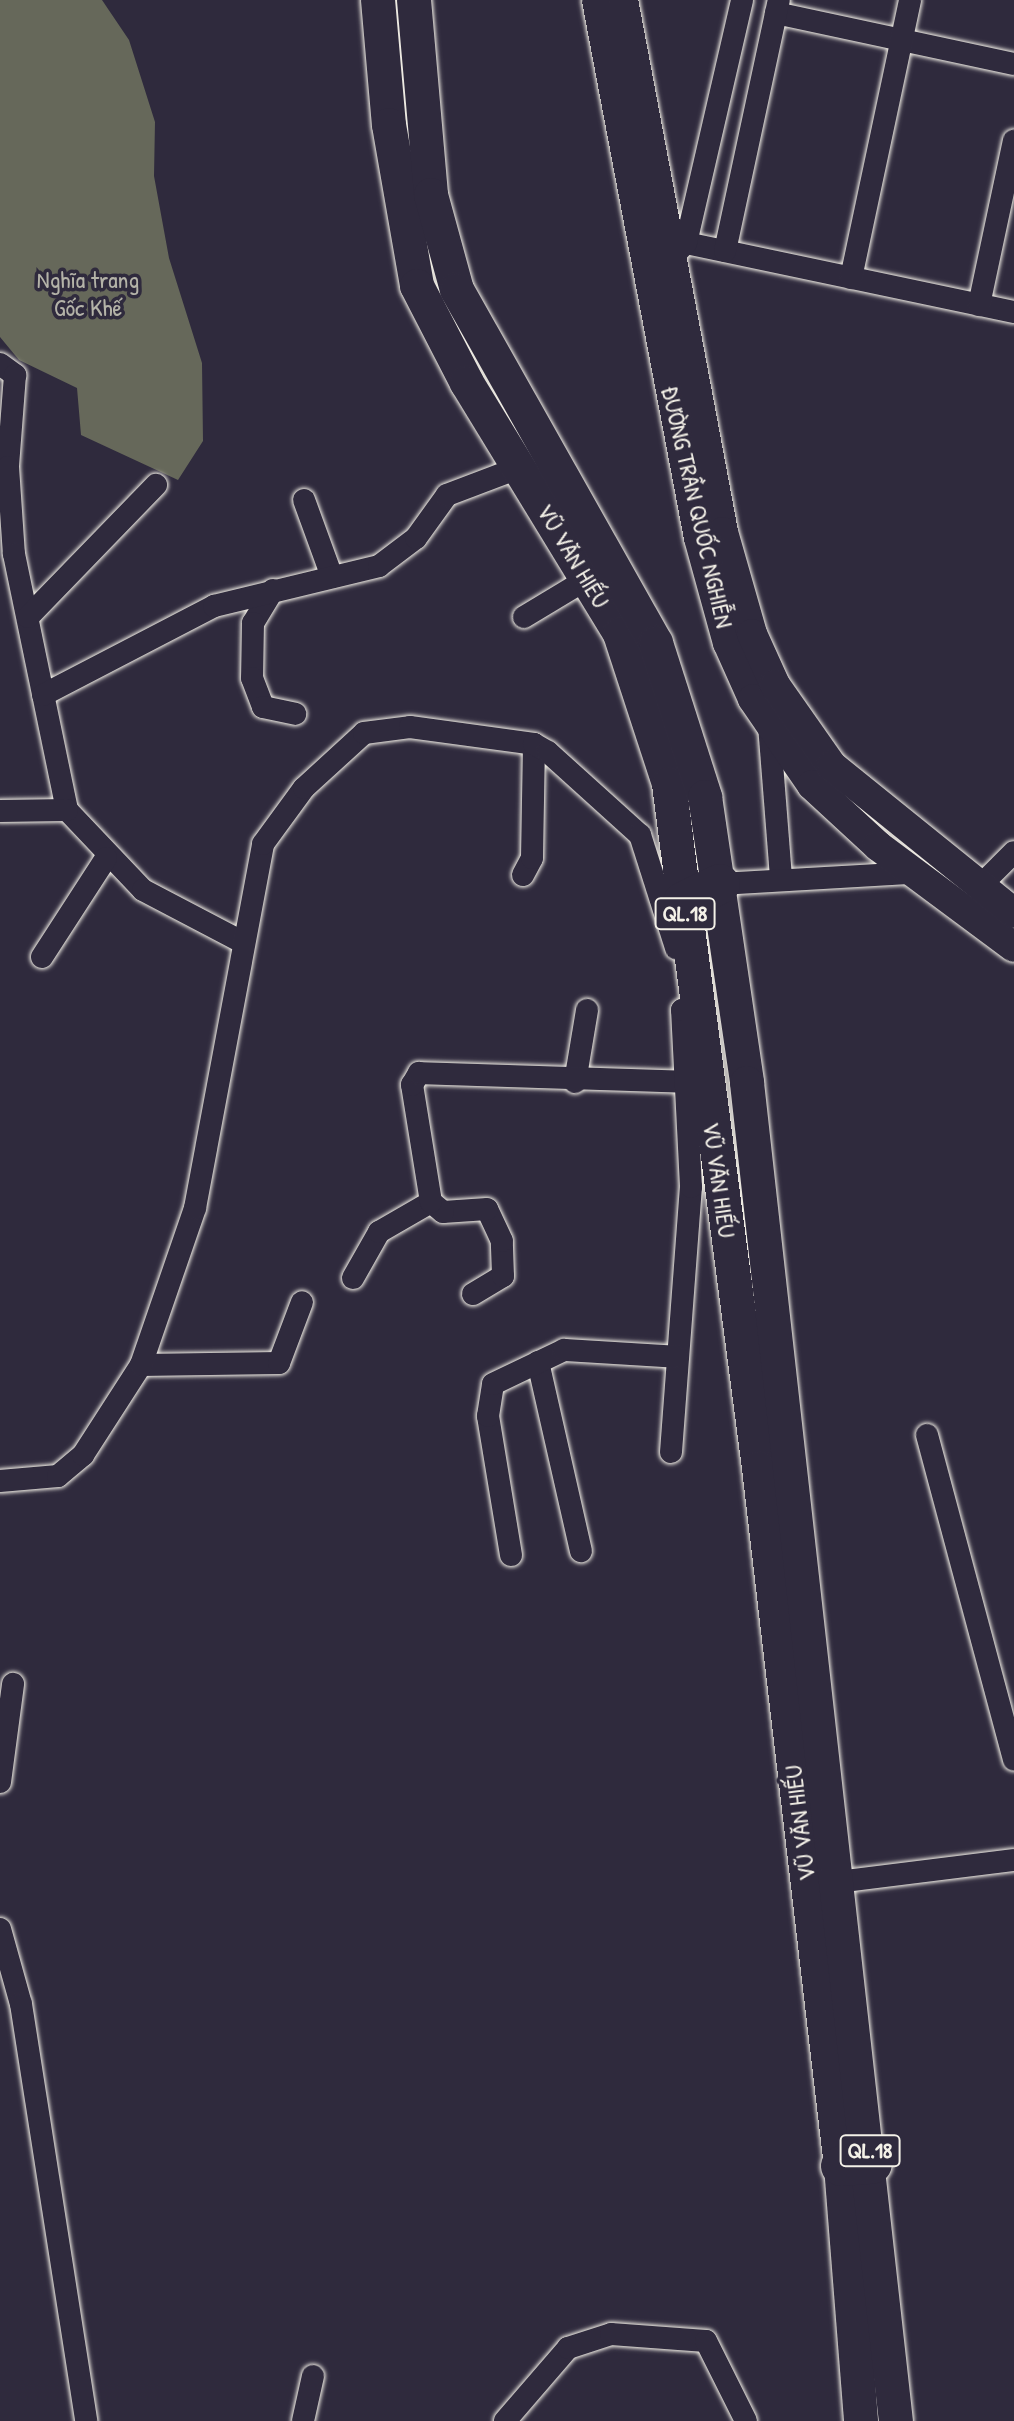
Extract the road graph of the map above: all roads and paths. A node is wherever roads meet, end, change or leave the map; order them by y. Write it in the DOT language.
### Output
graph roads {
  1 [pos="378,0"];
  2 [pos="414,0"];
  3 [pos="597,0"];
  4 [pos="623,0"];
  5 [pos="742,0"];
  6 [pos="910,0"];
  7 [pos="777,7"];
  8 [pos="902,40"];
  9 [pos="1014,64"];
  10 [pos="1014,141"];
  11 [pos="725,251"];
  12 [pos="668,257"];
  13 [pos="851,278"];
  14 [pos="979,305"];
  15 [pos="1014,312"];
  16 [pos="0,364"];
  17 [pos="518,468"];
  18 [pos="156,485"];
  19 [pos="304,500"];
  20 [pos="7,548"];
  21 [pos="332,577"];
  22 [pos="587,579"];
  23 [pos="273,590"];
  24 [pos="28,617"];
  25 [pos="524,617"];
  26 [pos="43,695"];
  27 [pos="295,714"];
  28 [pos="769,725"];
  29 [pos="534,744"];
  30 [pos="67,810"];
  31 [pos="0,811"];
  32 [pos="1014,852"];
  33 [pos="106,858"];
  34 [pos="913,873"];
  35 [pos="523,875"];
  36 [pos="781,878"];
  37 [pos="720,884"];
  38 [pos="979,887"];
  39 [pos="683,902"];
  40 [pos="1014,913"];
  41 [pos="242,942"];
  42 [pos="1014,947"];
  43 [pos="42,957"];
  44 [pos="688,1009"];
  45 [pos="587,1010"];
  46 [pos="575,1082"];
  47 [pos="689,1082"];
  48 [pos="431,1202"];
  49 [pos="353,1278"];
  50 [pos="473,1294"];
  51 [pos="302,1302"];
  52 [pos="677,1357"];
  53 [pos="538,1362"];
  54 [pos="141,1365"];
  55 [pos="927,1435"];
  56 [pos="671,1452"];
  57 [pos="0,1481"];
  58 [pos="581,1551"];
  59 [pos="511,1555"];
  60 [pos="13,1684"];
  61 [pos="1014,1760"];
  62 [pos="0,1782"];
  63 [pos="1014,1860"];
  64 [pos="837,1882"];
  65 [pos="0,1929"];
  66 [pos="857,2165"];
  67 [pos="313,2376"];
  68 [pos="86,2421"];
  69 [pos="303,2421"];
  70 [pos="505,2421"];
  71 [pos="746,2421"];
  72 [pos="861,2421"];
  73 [pos="896,2421"];
  1 -- 17 [label="main road, VŨ VĂN HIẾU / QL.18"];
  2 -- 37 [label="main road, VŨ VĂN HIẾU / QL.18"];
  3 -- 12 [label="main road, ĐƯỜNG TRẦN QUỐC NGHIỄN"];
  4 -- 12 [label="main road, ĐƯỜNG TRẦN QUỐC NGHIỄN"];
  5 -- 12 [label="street"];
  6 -- 8 [label="street"];
  7 -- 8 [label="street"];
  7 -- 11 [label="street"];
  8 -- 9 [label="street"];
  8 -- 13 [label="street"];
  10 -- 14 [label="street"];
  11 -- 12 [label="street"];
  11 -- 13 [label="street"];
  12 -- 28 [label="main road, ĐƯỜNG TRẦN QUỐC NGHIỄN"];
  12 -- 38 [label="main road, ĐƯỜNG TRẦN QUỐC NGHIỄN"];
  13 -- 14 [label="street"];
  14 -- 15 [label="street"];
  16 -- 20 [label="street"];
  17 -- 21 [label="street"];
  17 -- 22 [label="main road, VŨ VĂN HIẾU / QL.18"];
  18 -- 24 [label="street"];
  19 -- 21 [label="street"];
  20 -- 24 [label="street"];
  21 -- 23 [label="street"];
  22 -- 25 [label="street"];
  22 -- 39 [label="main road, VŨ VĂN HIẾU / QL.18"];
  23 -- 26 [label="street"];
  23 -- 27 [label="street"];
  24 -- 26 [label="street"];
  26 -- 30 [label="street"];
  28 -- 34 [label="main road, ĐƯỜNG TRẦN QUỐC NGHIỄN"];
  28 -- 36 [label="street"];
  29 -- 35 [label="street"];
  29 -- 41 [label="street"];
  29 -- 44 [label="street"];
  30 -- 31 [label="street"];
  30 -- 33 [label="street"];
  32 -- 38 [label="street"];
  33 -- 41 [label="street"];
  33 -- 43 [label="street"];
  34 -- 36 [label="street"];
  34 -- 42 [label="main road, ĐƯỜNG TRẦN QUỐC NGHIỄN"];
  36 -- 37 [label="street"];
  37 -- 39 [label="highway"];
  37 -- 64 [label="main road, VŨ VĂN HIẾU / QL.18"];
  38 -- 40 [label="main road, ĐƯỜNG TRẦN QUỐC NGHIỄN"];
  39 -- 44 [label="main road, VŨ VĂN HIẾU / QL.18"];
  41 -- 54 [label="street"];
  44 -- 47 [label="street"];
  44 -- 66 [label="main road, VŨ VĂN HIẾU / QL.18"];
  45 -- 46 [label="street"];
  46 -- 47 [label="street"];
  46 -- 48 [label="street"];
  47 -- 52 [label="street"];
  48 -- 49 [label="street"];
  48 -- 50 [label="street"];
  51 -- 54 [label="street"];
  52 -- 53 [label="street"];
  52 -- 56 [label="street"];
  53 -- 58 [label="street"];
  53 -- 59 [label="street"];
  54 -- 57 [label="street"];
  55 -- 61 [label="street"];
  60 -- 62 [label="street"];
  63 -- 64 [label="street"];
  64 -- 66 [label="main road, VŨ VĂN HIẾU / QL.18"];
  65 -- 68 [label="street"];
  66 -- 72 [label="main road, VŨ VĂN HIẾU / QL.18"];
  66 -- 73 [label="main road, VŨ VĂN HIẾU / QL.18"];
  67 -- 69 [label="street"];
  70 -- 71 [label="street"];
}
